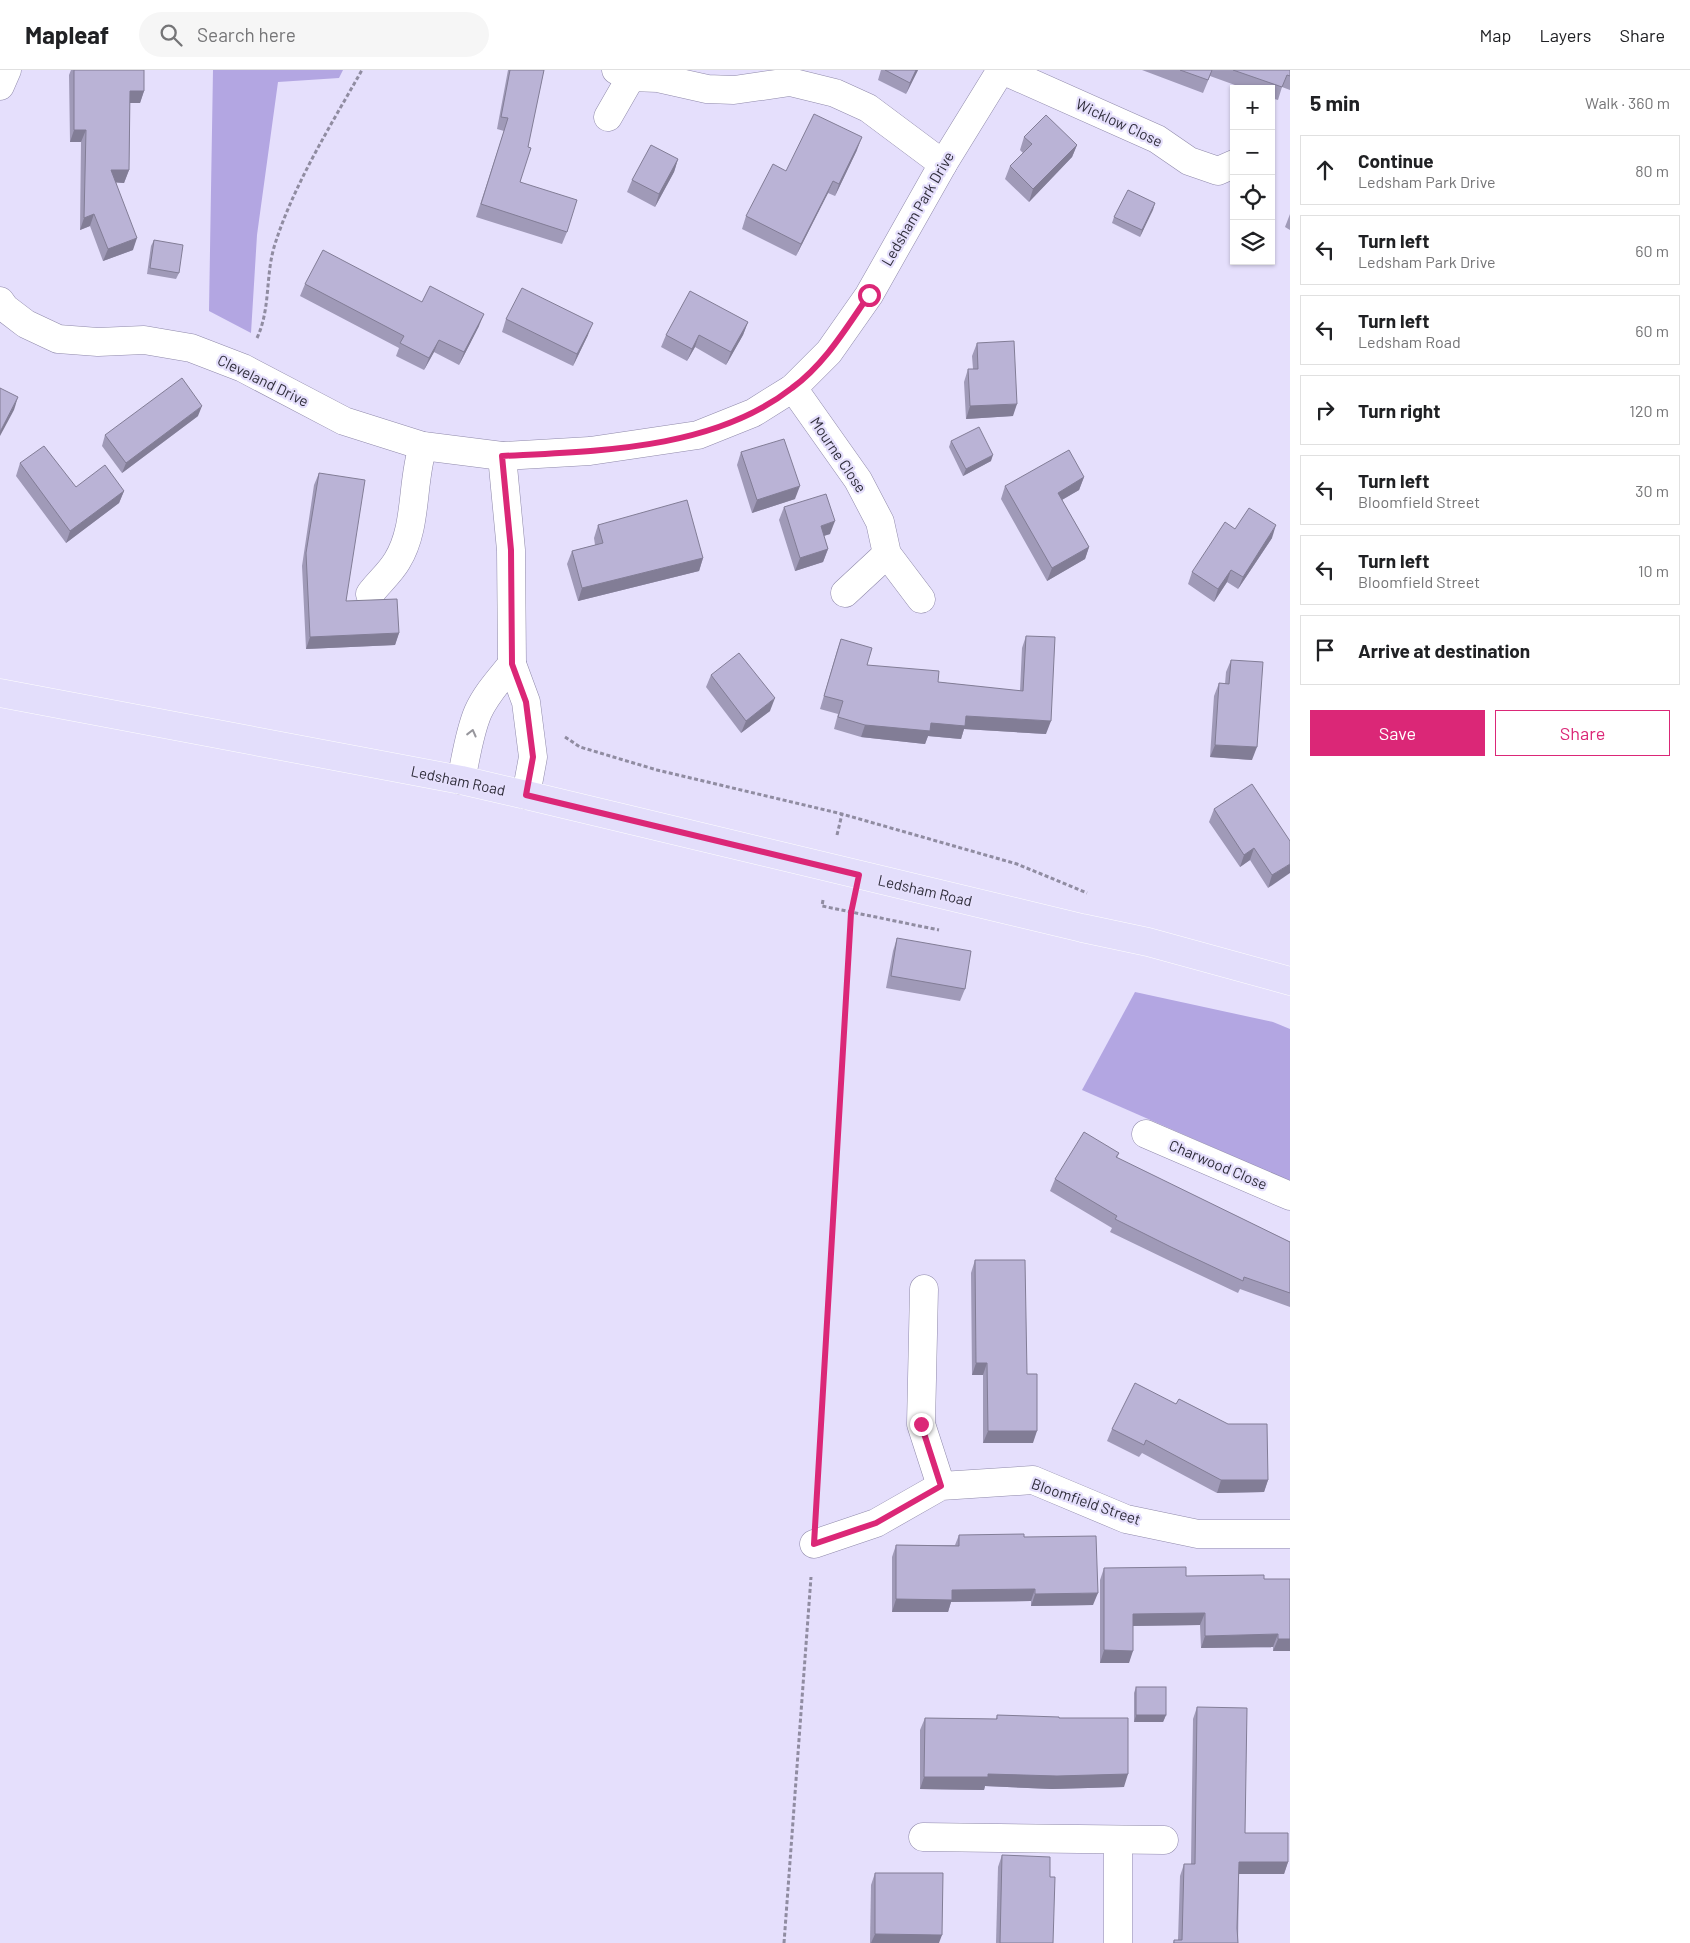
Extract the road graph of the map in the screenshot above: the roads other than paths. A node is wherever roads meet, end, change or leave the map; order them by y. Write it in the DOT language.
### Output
graph roads {
  1 [pos="6,70"];
  2 [pos="1002,70"];
  3 [pos="623,74"];
  4 [pos="0,86"];
  5 [pos="608,117"];
  6 [pos="943,164"];
  7 [pos="1230,166"];
  8 [pos="2,307"];
  9 [pos="793,388"];
  10 [pos="423,446"];
  11 [pos="502,456"];
  12 [pos="887,554"];
  13 [pos="845,593"];
  14 [pos="370,594"];
  15 [pos="921,599"];
  16 [pos="512,664"];
  17 [pos="0,693"];
  18 [pos="461,780"];
  19 [pos="526,795"];
  20 [pos="1290,980"];
  21 [pos="1146,1134"];
  22 [pos="1290,1196"];
  23 [pos="924,1289"];
  24 [pos="941,1486"];
  25 [pos="1290,1534"];
  26 [pos="814,1544"];
  27 [pos="923,1837"];
  28 [pos="1118,1840"];
  29 [pos="1164,1840"];
  30 [pos="1118,1943"];
  1 -- 4 [label="street"];
  2 -- 6 [label="street, Ledsham Park Drive"];
  2 -- 7 [label="street, Wicklow Close"];
  3 -- 5 [label="street"];
  3 -- 6 [label="street"];
  6 -- 9 [label="street, Ledsham Park Drive"];
  8 -- 10 [label="street, Cleveland Drive"];
  9 -- 11 [label="street, Ledsham Park Drive"];
  9 -- 12 [label="street, Mourne Close"];
  10 -- 11 [label="street, Cleveland Drive"];
  10 -- 14 [label="street"];
  11 -- 16 [label="street"];
  12 -- 13 [label="street"];
  12 -- 15 [label="street, Mourne Close"];
  18 -- 16 [label="street, one-way"];
  16 -- 19 [label="street"];
  17 -- 18 [label="main road, Ledsham Road"];
  18 -- 19 [label="main road, Ledsham Road"];
  19 -- 20 [label="main road, Ledsham Road"];
  21 -- 22 [label="street, Charwood Close"];
  23 -- 24 [label="street"];
  24 -- 25 [label="street, Bloomfield Street"];
  24 -- 26 [label="street, Bloomfield Street"];
  27 -- 28 [label="street"];
  28 -- 29 [label="street"];
  28 -- 30 [label="street"];
}
